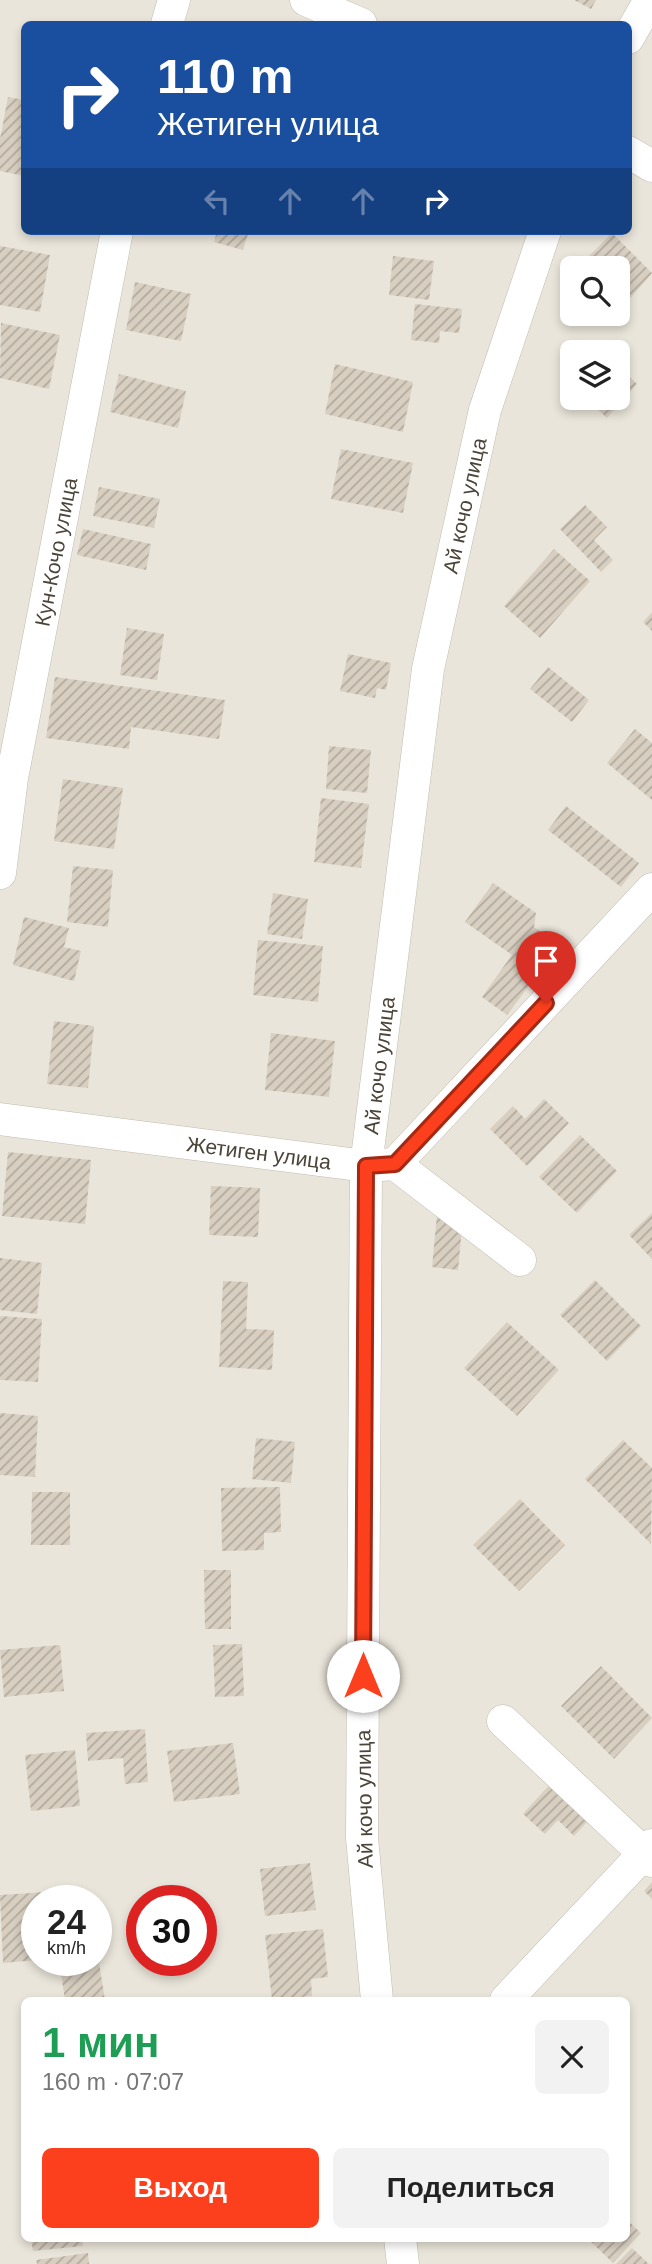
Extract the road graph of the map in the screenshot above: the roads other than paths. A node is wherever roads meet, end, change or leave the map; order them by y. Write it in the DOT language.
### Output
graph roads {
  1 [pos="174,0"];
  2 [pos="306,0"];
  3 [pos="650,0"];
  4 [pos="168,21"];
  5 [pos="354,21"];
  6 [pos="632,31"];
  7 [pos="632,154"];
  8 [pos="652,166"];
  9 [pos="116,235"];
  10 [pos="544,235"];
  11 [pos="0,873"];
  12 [pos="648,902"];
  13 [pos="0,1119"];
  14 [pos="380,1165"];
  15 [pos="520,1260"];
  16 [pos="503,1721"];
  17 [pos="649,1853"];
  18 [pos="377,1997"];
  19 [pos="509,1997"];
  20 [pos="400,2242"];
  21 [pos="403,2264"];
  1 -- 4 [label="street"];
  2 -- 5 [label="street"];
  3 -- 6 [label="street"];
  7 -- 8 [label="street"];
  9 -- 11 [label="street, Кун-Кочо улица"];
  10 -- 14 [label="street, Ай кочо улица"];
  12 -- 14 [label="street"];
  13 -- 14 [label="street, Жетиген улица"];
  14 -- 15 [label="street"];
  14 -- 18 [label="street, Ай кочо улица"];
  16 -- 17 [label="street"];
  17 -- 19 [label="street"];
  20 -- 21 [label="street"];
}
